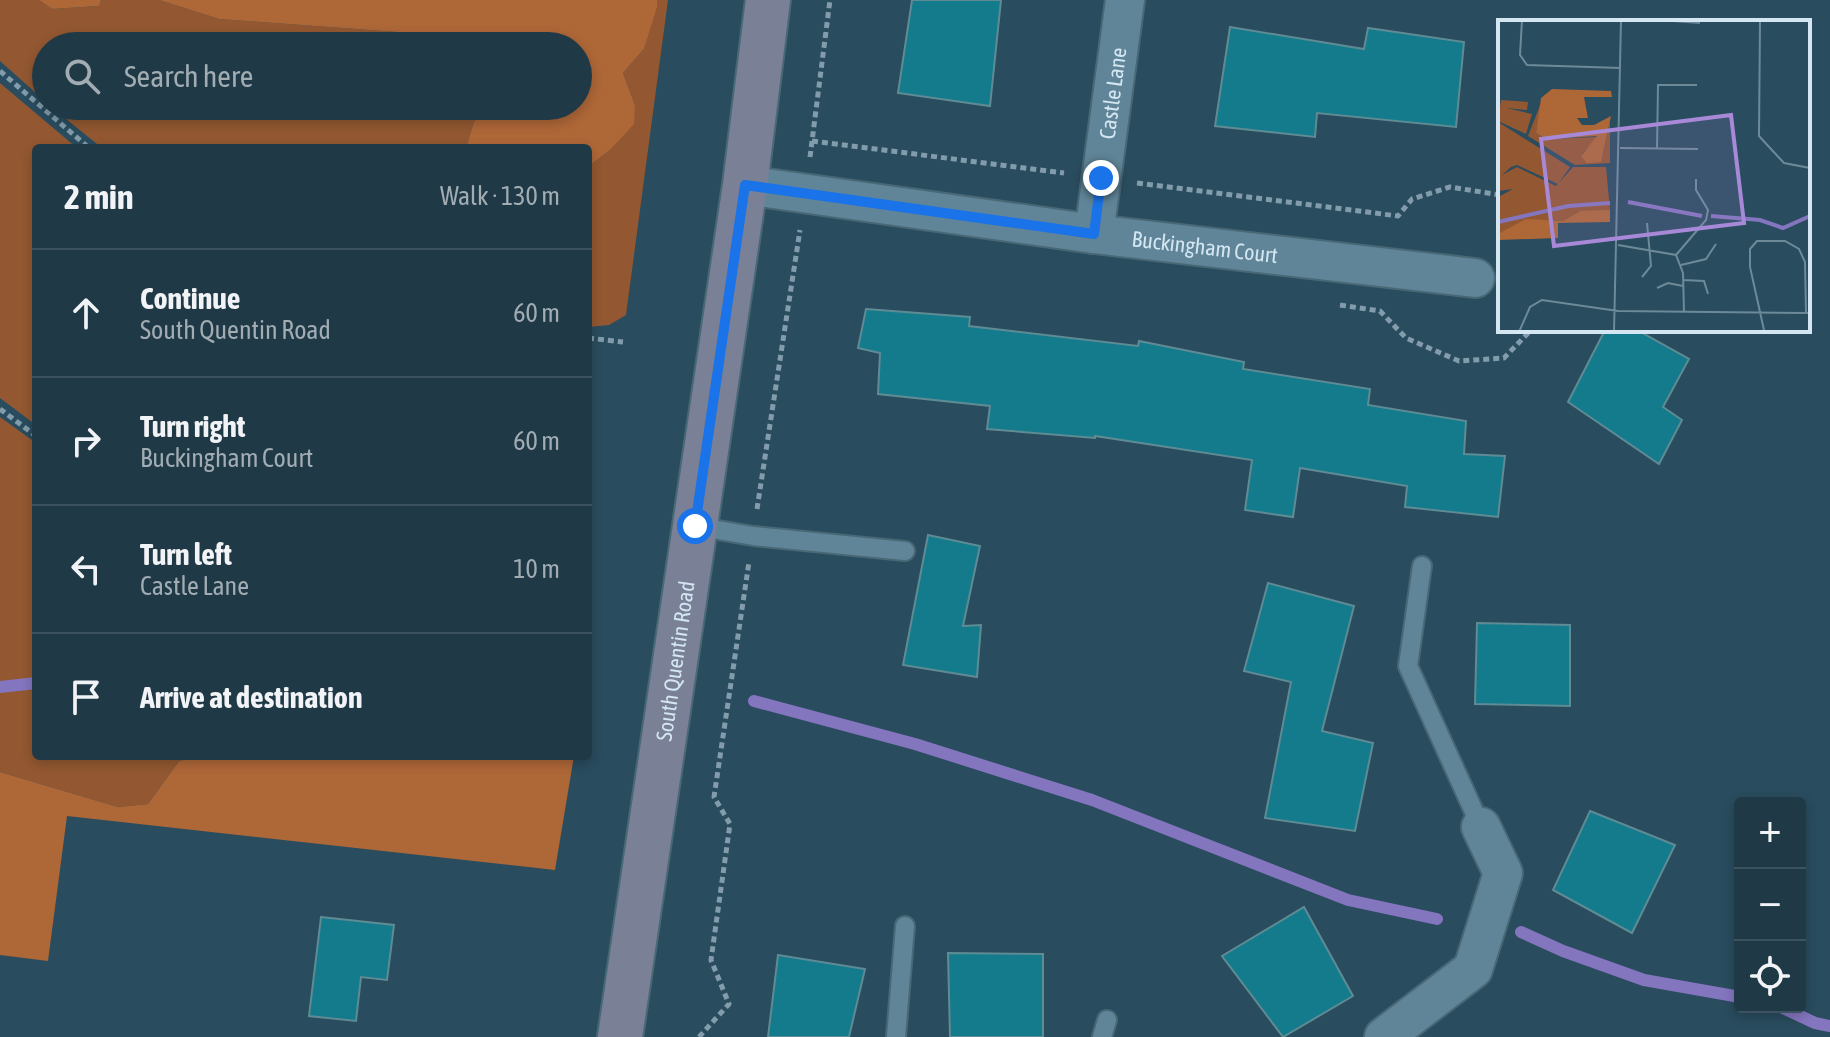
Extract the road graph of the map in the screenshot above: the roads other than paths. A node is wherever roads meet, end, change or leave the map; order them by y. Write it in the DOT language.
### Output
graph roads {
  1 [pos="768,0"];
  2 [pos="1125,0"];
  3 [pos="745,185"];
  4 [pos="1094,234"];
  5 [pos="1475,278"];
  6 [pos="695,526"];
  7 [pos="905,551"];
  8 [pos="1422,566"];
  9 [pos="1481,827"];
  10 [pos="905,926"];
  11 [pos="620,1037"];
  12 [pos="896,1037"];
  13 [pos="1384,1037"];
  1 -- 3 [label="main road, South Quentin Road"];
  2 -- 4 [label="street, Castle Lane"];
  3 -- 4 [label="street, Buckingham Court"];
  3 -- 6 [label="main road, South Quentin Road"];
  4 -- 5 [label="street, Buckingham Court"];
  6 -- 7 [label="lane"];
  6 -- 11 [label="main road, South Quentin Road"];
  8 -- 9 [label="lane"];
  9 -- 13 [label="street"];
  10 -- 12 [label="lane"];
}
